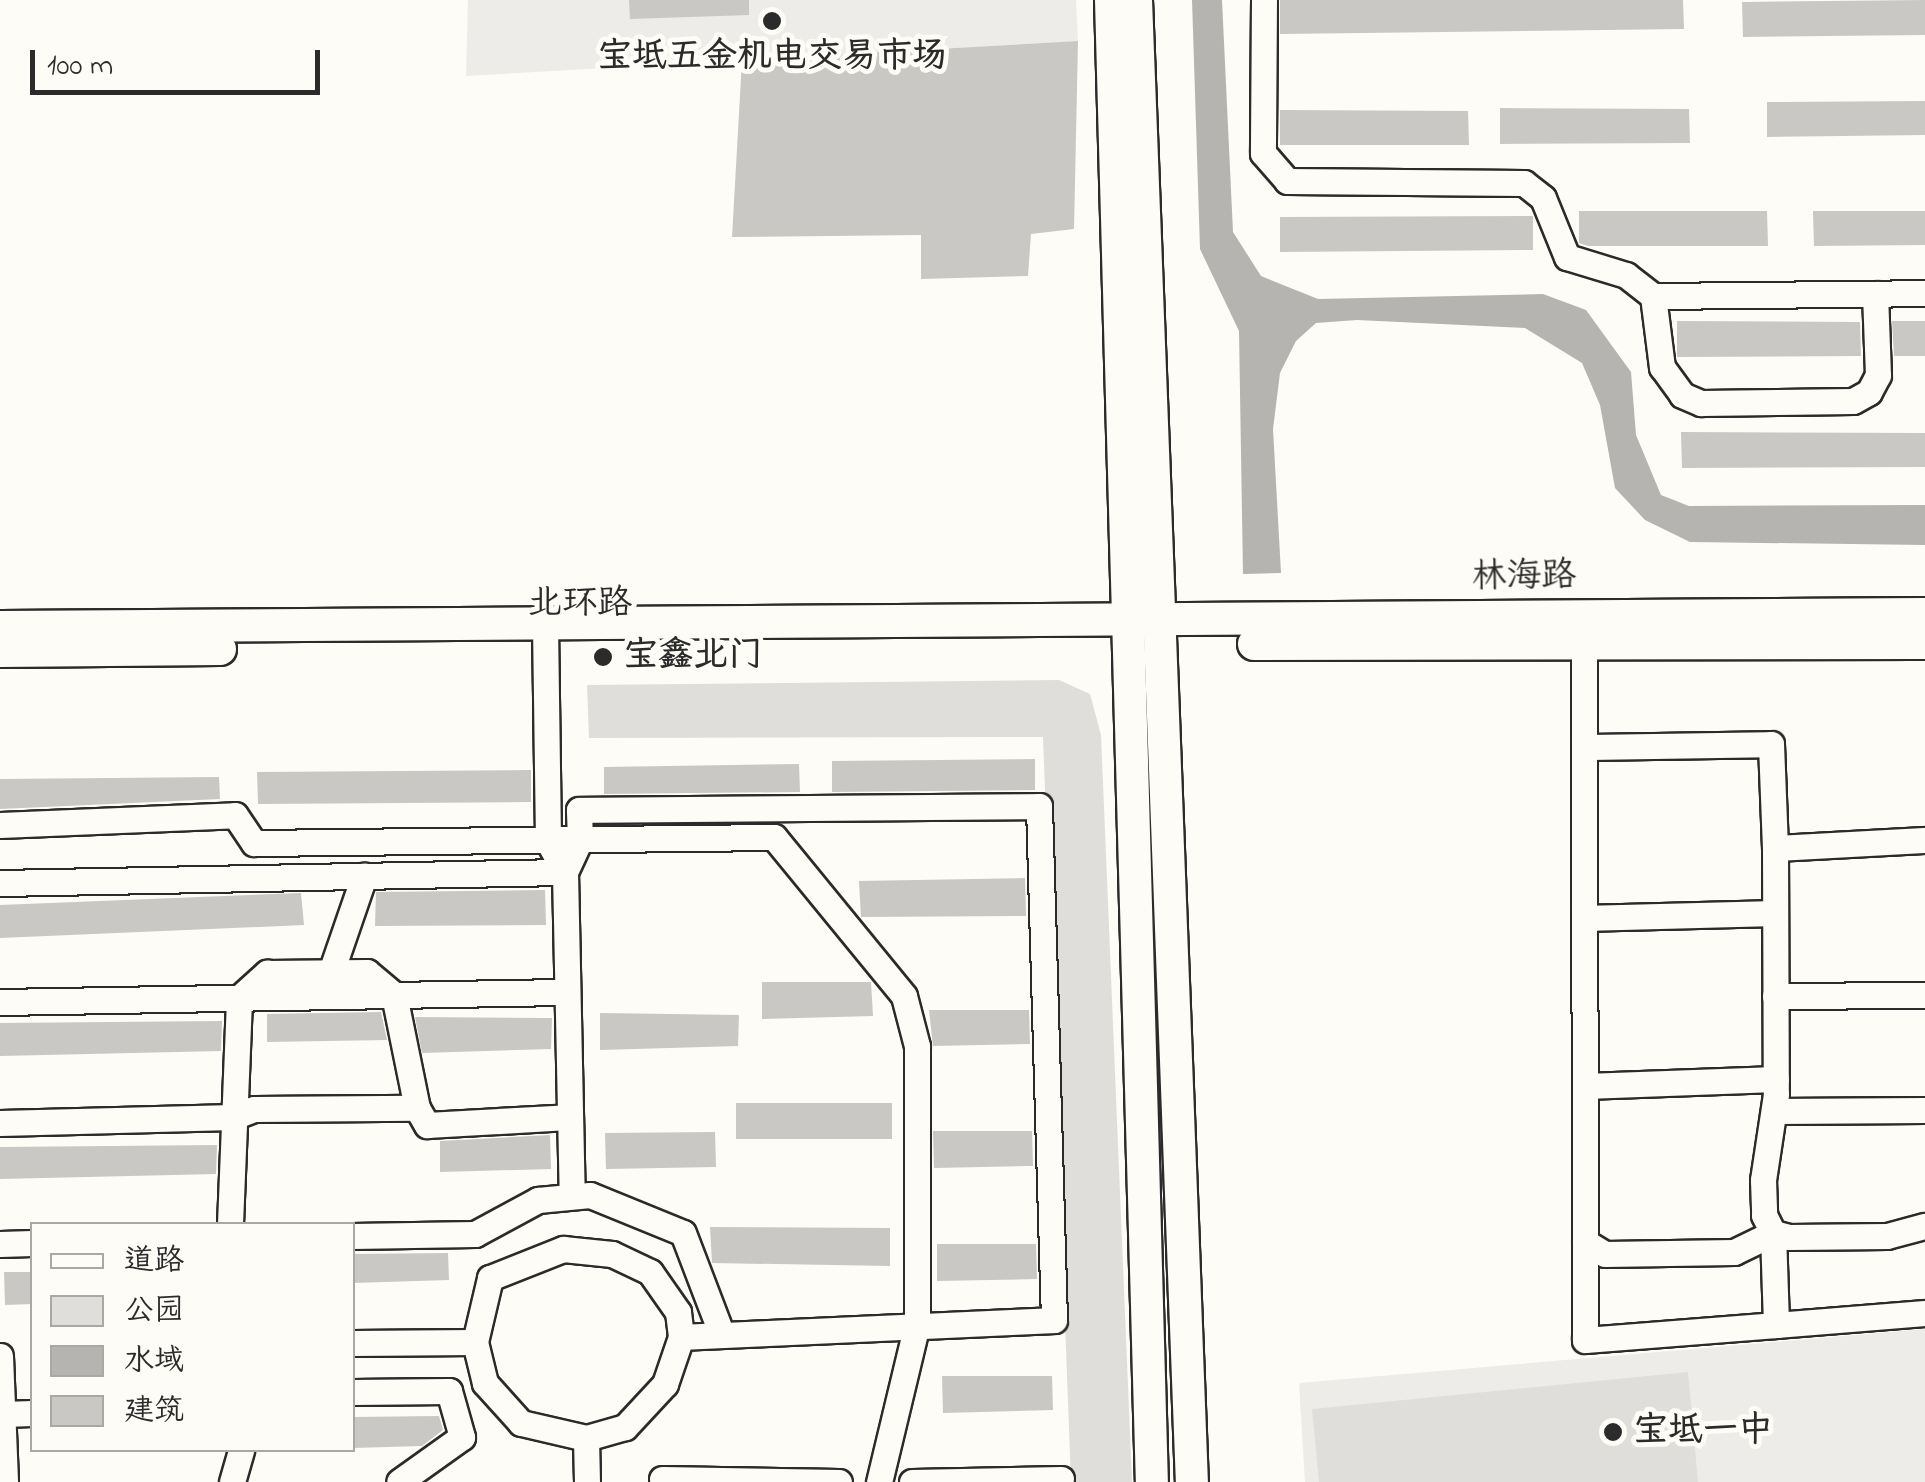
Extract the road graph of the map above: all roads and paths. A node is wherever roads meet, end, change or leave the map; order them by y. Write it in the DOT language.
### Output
graph roads {
  1 [pos="1111,0"];
  2 [pos="1136,0"];
  3 [pos="1264,0"];
  4 [pos="1925,293"];
  5 [pos="1875,294"];
  6 [pos="1652,296"];
  7 [pos="1925,614"];
  8 [pos="0,627"];
  9 [pos="1124,632"];
  10 [pos="1161,633"];
  11 [pos="545,635"];
  12 [pos="1925,643"];
  13 [pos="1584,645"];
  14 [pos="0,651"];
  15 [pos="1584,747"];
  16 [pos="0,824"];
  17 [pos="548,840"];
  18 [pos="580,840"];
  19 [pos="1925,840"];
  20 [pos="1774,848"];
  21 [pos="564,872"];
  22 [pos="364,876"];
  23 [pos="0,883"];
  24 [pos="1773,913"];
  25 [pos="1585,918"];
  26 [pos="331,972"];
  27 [pos="563,992"];
  28 [pos="394,995"];
  29 [pos="1925,995"];
  30 [pos="1774,996"];
  31 [pos="238,998"];
  32 [pos="0,1002"];
  33 [pos="1776,1079"];
  34 [pos="1585,1086"];
  35 [pos="417,1108"];
  36 [pos="1925,1110"];
  37 [pos="1775,1111"];
  38 [pos="233,1117"];
  39 [pos="568,1117"];
  40 [pos="0,1122"];
  41 [pos="572,1194"];
  42 [pos="230,1222"];
  43 [pos="1925,1226"];
  44 [pos="1773,1232"];
  45 [pos="355,1236"];
  46 [pos="1584,1242"];
  47 [pos="30,1243"];
  48 [pos="0,1244"];
  49 [pos="1925,1313"];
  50 [pos="918,1324"];
  51 [pos="1776,1325"];
  52 [pos="720,1330"];
  53 [pos="681,1337"];
  54 [pos="475,1342"];
  55 [pos="355,1343"];
  56 [pos="0,1356"];
  57 [pos="355,1392"];
  58 [pos="30,1413"];
  59 [pos="3,1414"];
  60 [pos="586,1438"];
  61 [pos="240,1452"];
  62 [pos="662,1479"];
  63 [pos="1061,1479"];
  64 [pos="5,1482"];
  65 [pos="232,1482"];
  66 [pos="400,1482"];
  67 [pos="587,1482"];
  68 [pos="839,1482"];
  69 [pos="878,1482"];
  70 [pos="912,1482"];
  71 [pos="1152,1482"];
  72 [pos="1192,1482"];
  1 -- 9 [label="main road"];
  2 -- 10 [label="main road"];
  3 -- 6 [label="street"];
  4 -- 5 [label="street"];
  5 -- 6 [label="street"];
  5 -- 6 [label="street"];
  7 -- 10 [label="main road, 林海路"];
  8 -- 11 [label="main road, 北环路"];
  9 -- 10 [label="main road, 林海路"];
  9 -- 11 [label="main road, 北环路"];
  9 -- 71 [label="main road"];
  10 -- 13 [label="main road, 林海路"];
  10 -- 72 [label="main road"];
  11 -- 14 [label="main road, 北环路"];
  11 -- 17 [label="street"];
  12 -- 13 [label="main road, 林海路"];
  13 -- 15 [label="street"];
  15 -- 20 [label="street"];
  15 -- 25 [label="street"];
  16 -- 17 [label="street"];
  17 -- 18 [label="street"];
  17 -- 21 [label="street"];
  18 -- 21 [label="street"];
  18 -- 50 [label="street"];
  18 -- 50 [label="street"];
  19 -- 20 [label="street"];
  20 -- 24 [label="street"];
  21 -- 22 [label="street"];
  21 -- 27 [label="street"];
  22 -- 23 [label="street"];
  22 -- 26 [label="street"];
  24 -- 25 [label="street"];
  24 -- 30 [label="street"];
  25 -- 34 [label="street"];
  26 -- 28 [label="street"];
  26 -- 31 [label="street"];
  27 -- 28 [label="street"];
  27 -- 39 [label="street"];
  28 -- 31 [label="street"];
  28 -- 35 [label="street"];
  29 -- 30 [label="street"];
  30 -- 33 [label="street"];
  31 -- 32 [label="street"];
  31 -- 38 [label="street"];
  33 -- 34 [label="street"];
  33 -- 37 [label="street"];
  34 -- 46 [label="street"];
  35 -- 38 [label="street"];
  35 -- 39 [label="street"];
  36 -- 37 [label="street"];
  37 -- 44 [label="street"];
  38 -- 40 [label="street"];
  38 -- 42 [label="street"];
  39 -- 41 [label="street"];
  41 -- 45 [label="street"];
  41 -- 52 [label="street"];
  43 -- 44 [label="street"];
  44 -- 46 [label="street"];
  44 -- 51 [label="street"];
  46 -- 51 [label="street"];
  47 -- 48 [label="street"];
  49 -- 51 [label="street"];
  50 -- 52 [label="street"];
  50 -- 69 [label="street"];
  52 -- 53 [label="street"];
  53 -- 54 [label="street"];
  53 -- 60 [label="street"];
  54 -- 55 [label="street"];
  54 -- 60 [label="street"];
  56 -- 59 [label="street"];
  57 -- 66 [label="street"];
  58 -- 59 [label="street"];
  59 -- 64 [label="street"];
  60 -- 67 [label="street"];
  61 -- 65 [label="street"];
  62 -- 68 [label="street"];
  63 -- 70 [label="street"];
}
